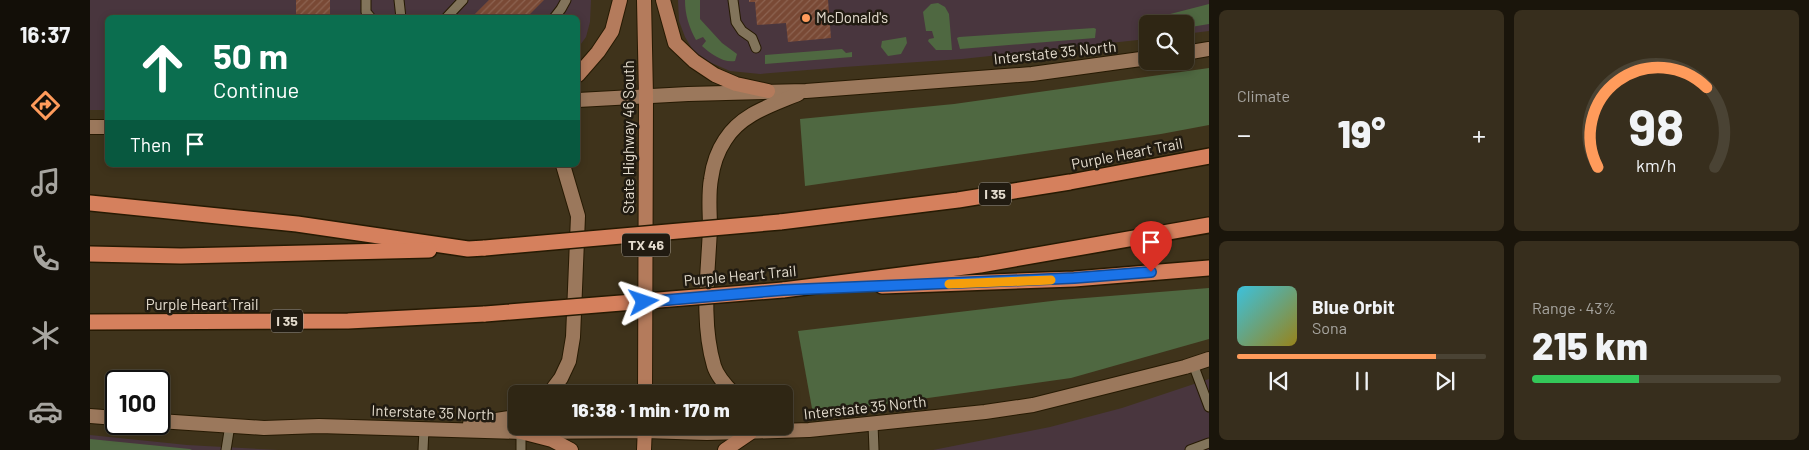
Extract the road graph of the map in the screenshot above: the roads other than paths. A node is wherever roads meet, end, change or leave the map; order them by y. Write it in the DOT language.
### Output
graph roads {
  1 [pos="366,0"];
  2 [pos="399,0"];
  3 [pos="463,0"];
  4 [pos="566,0"];
  5 [pos="620,0"];
  6 [pos="644,0"];
  7 [pos="663,0"];
  8 [pos="733,0"];
  9 [pos="366,15"];
  10 [pos="401,15"];
  11 [pos="449,15"];
  12 [pos="557,15"];
  13 [pos="756,48"];
  14 [pos="1209,49"];
  15 [pos="1194,52"];
  16 [pos="1139,59"];
  17 [pos="580,73"];
  18 [pos="768,91"];
  19 [pos="806,91"];
  20 [pos="646,96"];
  21 [pos="580,100"];
  22 [pos="90,127"];
  23 [pos="105,127"];
  24 [pos="1209,156"];
  25 [pos="564,167"];
  26 [pos="90,203"];
  27 [pos="1209,225"];
  28 [pos="468,249"];
  29 [pos="90,254"];
  30 [pos="1209,268"];
  31 [pos="783,290"];
  32 [pos="90,322"];
  33 [pos="1209,359"];
  34 [pos="1193,364"];
  35 [pos="556,385"];
  36 [pos="645,385"];
  37 [pos="725,385"];
  38 [pos="1209,408"];
  39 [pos="90,416"];
  40 [pos="105,417"];
  41 [pos="508,418"];
  42 [pos="170,422"];
  43 [pos="793,424"];
  44 [pos="873,424"];
  45 [pos="230,425"];
  46 [pos="424,429"];
  47 [pos="440,429"];
  48 [pos="809,430"];
  49 [pos="793,431"];
  50 [pos="508,432"];
  51 [pos="521,435"];
  52 [pos="533,435"];
  53 [pos="645,435"];
  54 [pos="747,435"];
  55 [pos="1209,443"];
  56 [pos="226,450"];
  57 [pos="423,450"];
  58 [pos="521,450"];
  59 [pos="571,450"];
  60 [pos="644,450"];
  61 [pos="725,450"];
  62 [pos="874,450"];
  63 [pos="1190,450"];
  1 -- 9 [label="lane"];
  2 -- 10 [label="lane"];
  3 -- 11 [label="lane"];
  4 -- 12 [label="lane"];
  5 -- 17 [label="main road"];
  6 -- 20 [label="main road, State Highway 46 South / TX 46"];
  7 -- 18 [label="main road"];
  8 -- 13 [label="lane"];
  14 -- 15 [label="main road"];
  16 -- 19 [label="main road, Interstate 35 North"];
  18 -- 19 [label="main road, Interstate 35 North"];
  18 -- 20 [label="main road, Interstate 35 North"];
  19 -- 37 [label="main road"];
  20 -- 21 [label="main road, Interstate 35 North"];
  20 -- 36 [label="main road, State Highway 46 South / TX 46"];
  22 -- 23 [label="main road"];
  24 -- 28 [label="highway, Purple Heart Trail / I 35, bridge"];
  25 -- 35 [label="main road"];
  26 -- 28 [label="highway"];
  27 -- 31 [label="highway, Purple Heart Trail / I 35"];
  28 -- 29 [label="highway, I 35"];
  30 -- 31 [label="highway"];
  31 -- 32 [label="highway, Purple Heart Trail / I 35, bridge"];
  33 -- 34 [label="main road, Interstate 35 North"];
  34 -- 38 [label="lane"];
  34 -- 44 [label="main road, Interstate 35 North"];
  39 -- 40 [label="main road"];
  41 -- 47 [label="main road"];
  42 -- 45 [label="main road, Interstate 35 North"];
  43 -- 48 [label="main road"];
  44 -- 48 [label="main road, Interstate 35 North"];
  44 -- 62 [label="lane"];
  45 -- 46 [label="main road, Interstate 35 North"];
  45 -- 56 [label="lane"];
  46 -- 47 [label="main road, Interstate 35 North"];
  46 -- 57 [label="lane"];
  47 -- 50 [label="main road, Interstate 35 North"];
  48 -- 49 [label="main road, Interstate 35 North"];
  51 -- 58 [label="lane"];
  52 -- 59 [label="main road"];
  53 -- 60 [label="main road"];
  54 -- 61 [label="main road"];
  55 -- 63 [label="lane"];
}
